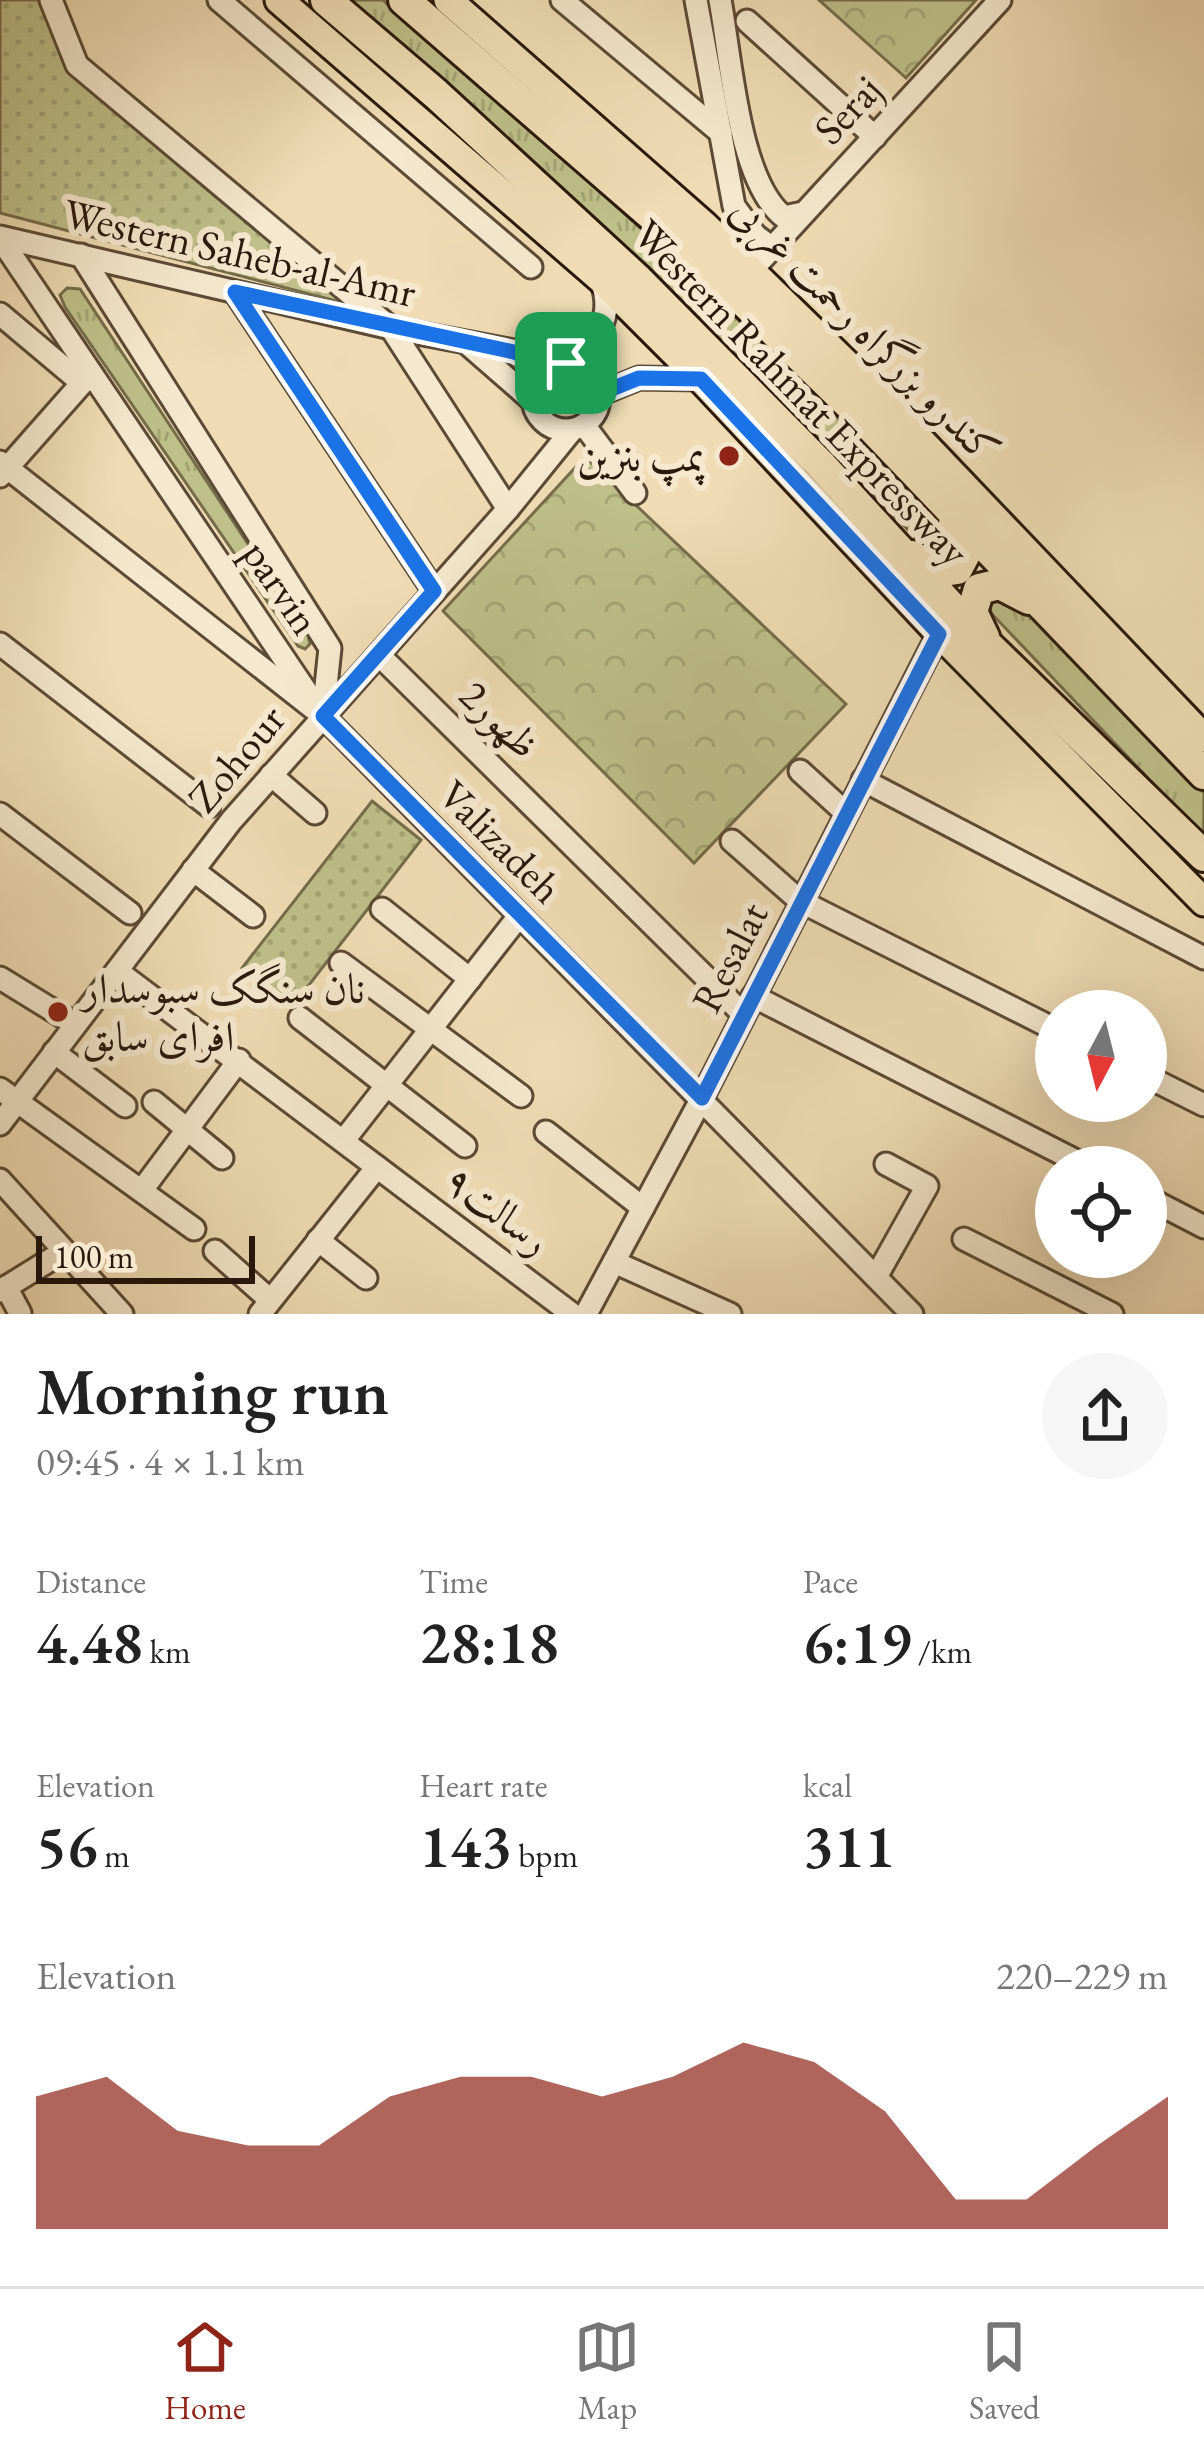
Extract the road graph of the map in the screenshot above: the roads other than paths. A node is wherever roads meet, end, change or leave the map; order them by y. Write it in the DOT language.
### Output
graph roads {
  1 [pos="51,0"];
  2 [pos="219,0"];
  3 [pos="279,0"];
  4 [pos="326,0"];
  5 [pos="404,0"];
  6 [pos="448,0"];
  7 [pos="696,0"];
  8 [pos="720,0"];
  9 [pos="1000,0"];
  10 [pos="564,2"];
  11 [pos="747,21"];
  12 [pos="404,108"];
  13 [pos="552,126"];
  14 [pos="721,133"];
  15 [pos="874,136"];
  16 [pos="379,137"];
  17 [pos="635,161"];
  18 [pos="738,163"];
  19 [pos="734,206"];
  20 [pos="803,213"];
  21 [pos="705,226"];
  22 [pos="0,238"];
  23 [pos="772,248"];
  24 [pos="81,256"];
  25 [pos="531,267"];
  26 [pos="751,271"];
  27 [pos="601,279"];
  28 [pos="235,292"];
  29 [pos="0,314"];
  30 [pos="391,328"];
  31 [pos="463,341"];
  32 [pos="557,366"];
  33 [pos="86,378"];
  34 [pos="701,379"];
  35 [pos="599,394"];
  36 [pos="536,409"];
  37 [pos="578,428"];
  38 [pos="549,456"];
  39 [pos="2,469"];
  40 [pos="932,492"];
  41 [pos="634,493"];
  42 [pos="508,509"];
  43 [pos="888,538"];
  44 [pos="434,591"];
  45 [pos="1048,613"];
  46 [pos="939,634"];
  47 [pos="0,644"];
  48 [pos="330,648"];
  49 [pos="379,655"];
  50 [pos="1001,658"];
  51 [pos="295,675"];
  52 [pos="323,716"];
  53 [pos="1204,738"];
  54 [pos="800,771"];
  55 [pos="271,775"];
  56 [pos="1204,775"];
  57 [pos="863,780"];
  58 [pos="209,806"];
  59 [pos="315,813"];
  60 [pos="846,813"];
  61 [pos="0,814"];
  62 [pos="733,841"];
  63 [pos="1204,856"];
  64 [pos="193,870"];
  65 [pos="800,901"];
  66 [pos="1204,902"];
  67 [pos="382,909"];
  68 [pos="130,913"];
  69 [pos="253,916"];
  70 [pos="519,916"];
  71 [pos="1196,954"];
  72 [pos="341,963"];
  73 [pos="117,971"];
  74 [pos="0,978"];
  75 [pos="470,979"];
  76 [pos="748,1005"];
  77 [pos="300,1018"];
  78 [pos="1035,1019"];
  79 [pos="74,1024"];
  80 [pos="430,1030"];
  81 [pos="54,1052"];
  82 [pos="239,1060"];
  83 [pos="386,1086"];
  84 [pos="1167,1087"];
  85 [pos="9,1095"];
  86 [pos="520,1096"];
  87 [pos="702,1098"];
  88 [pos="154,1102"];
  89 [pos="125,1106"];
  90 [pos="1204,1106"];
  91 [pos="0,1124"];
  92 [pos="187,1130"];
  93 [pos="546,1132"];
  94 [pos="344,1140"];
  95 [pos="465,1146"];
  96 [pos="1047,1146"];
  97 [pos="222,1158"];
  98 [pos="886,1164"];
  99 [pos="377,1167"];
  100 [pos="0,1180"];
  101 [pos="142,1190"];
  102 [pos="643,1208"];
  103 [pos="1167,1208"];
  104 [pos="1204,1227"];
  105 [pos="194,1228"];
  106 [pos="964,1239"];
  107 [pos="318,1240"];
  108 [pos="215,1251"];
  109 [pos="63,1252"];
  110 [pos="614,1262"];
  111 [pos="876,1277"];
  112 [pos="366,1278"];
  113 [pos="3,1289"];
  114 [pos="265,1307"];
  115 [pos="20,1313"];
  116 [pos="122,1314"];
  117 [pos="572,1314"];
  118 [pos="586,1314"];
  119 [pos="730,1314"];
  120 [pos="912,1314"];
  121 [pos="1112,1314"];
  1 -- 30 [label="street"];
  2 -- 16 [label="street"];
  3 -- 12 [label="main road"];
  4 -- 43 [label="highway, Western Rahmat Expressway"];
  5 -- 13 [label="highway, Western Rahmat Expressway"];
  6 -- 17 [label="main road, کندرو بزرگراه رحمت غربی"];
  7 -- 14 [label="street"];
  8 -- 18 [label="street"];
  9 -- 15 [label="street, Seraj"];
  10 -- 14 [label="street"];
  11 -- 15 [label="street"];
  12 -- 16 [label="street"];
  12 -- 27 [label="main road"];
  13 -- 17 [label="main road"];
  13 -- 40 [label="highway, Western Rahmat Expressway"];
  14 -- 18 [label="street"];
  15 -- 20 [label="street, Seraj"];
  16 -- 25 [label="street"];
  17 -- 21 [label="main road, کندرو بزرگراه رحمت غربی"];
  18 -- 19 [label="street"];
  18 -- 20 [label="street"];
  19 -- 21 [label="street"];
  19 -- 23 [label="street"];
  20 -- 23 [label="street, Seraj"];
  21 -- 26 [label="main road, کندرو بزرگراه رحمت غربی"];
  22 -- 24 [label="street, Western Saheb-al-Amr"];
  22 -- 33 [label="street, parvin"];
  23 -- 26 [label="street, Seraj"];
  24 -- 28 [label="street, Western Saheb-al-Amr"];
  24 -- 48 [label="street, parvin"];
  26 -- 53 [label="main road, کندرو بزرگراه رحمت غربی"];
  27 -- 32 [label="street"];
  27 -- 34 [label="main road"];
  28 -- 30 [label="street, Western Saheb-al-Amr"];
  28 -- 44 [label="street"];
  29 -- 33 [label="street"];
  30 -- 31 [label="street, Western Saheb-al-Amr"];
  30 -- 42 [label="street"];
  31 -- 32 [label="street, Western Saheb-al-Amr"];
  31 -- 36 [label="street"];
  32 -- 35 [label="street"];
  32 -- 36 [label="street"];
  33 -- 39 [label="street"];
  33 -- 51 [label="street, parvin"];
  34 -- 35 [label="street"];
  34 -- 46 [label="main road"];
  35 -- 37 [label="street"];
  36 -- 37 [label="street"];
  36 -- 38 [label="street"];
  37 -- 38 [label="street, Zohour"];
  37 -- 41 [label="street"];
  38 -- 42 [label="street, Zohour"];
  39 -- 52 [label="street, Valizadeh"];
  40 -- 43 [label="highway"];
  40 -- 45 [label="highway, Western Rahmat Expressway"];
  42 -- 44 [label="street, Zohour"];
  43 -- 50 [label="highway, Western Rahmat Expressway"];
  44 -- 49 [label="street, Zohour"];
  45 -- 50 [label="highway"];
  45 -- 56 [label="highway, Western Rahmat Expressway"];
  46 -- 57 [label="street, Resalat"];
  46 -- 66 [label="main road"];
  47 -- 58 [label="street"];
  48 -- 51 [label="street"];
  48 -- 52 [label="street, parvin"];
  49 -- 52 [label="street, Zohour"];
  49 -- 76 [label="street, 2ظهور"];
  50 -- 63 [label="highway, Western Rahmat Expressway"];
  51 -- 52 [label="street, parvin"];
  52 -- 55 [label="street, Zohour"];
  52 -- 70 [label="street, Valizadeh"];
  54 -- 60 [label="street"];
  55 -- 59 [label="street"];
  55 -- 64 [label="street, Zohour"];
  57 -- 60 [label="street, Resalat"];
  57 -- 71 [label="street"];
  60 -- 65 [label="street, Resalat"];
  61 -- 68 [label="street"];
  62 -- 65 [label="street"];
  64 -- 69 [label="street"];
  64 -- 73 [label="street, Zohour"];
  65 -- 76 [label="street, Resalat"];
  65 -- 78 [label="street"];
  67 -- 75 [label="street"];
  70 -- 75 [label="street"];
  70 -- 87 [label="street, Valizadeh"];
  72 -- 80 [label="street"];
  73 -- 79 [label="street, Zohour"];
  73 -- 82 [label="street, رسالت۹"];
  74 -- 79 [label="street"];
  75 -- 80 [label="street"];
  76 -- 87 [label="street, Resalat"];
  76 -- 96 [label="street, 2ظهور"];
  77 -- 83 [label="street"];
  79 -- 81 [label="street, Zohour"];
  80 -- 83 [label="street"];
  80 -- 86 [label="street"];
  81 -- 85 [label="street, Zohour"];
  81 -- 89 [label="street"];
  82 -- 92 [label="street"];
  82 -- 94 [label="street, رسالت۹"];
  83 -- 94 [label="street"];
  83 -- 95 [label="street"];
  84 -- 90 [label="street"];
  85 -- 91 [label="street, Zohour"];
  85 -- 101 [label="street"];
  87 -- 102 [label="street, Resalat"];
  87 -- 111 [label="street, Valizadeh"];
  88 -- 92 [label="street"];
  92 -- 97 [label="street"];
  92 -- 101 [label="street"];
  93 -- 102 [label="street"];
  94 -- 99 [label="street, رسالت۹"];
  98 -- 111 [label="street"];
  99 -- 107 [label="street"];
  99 -- 117 [label="street, رسالت۹"];
  100 -- 109 [label="street"];
  101 -- 105 [label="street"];
  102 -- 110 [label="street, Resalat"];
  103 -- 104 [label="street"];
  106 -- 121 [label="street"];
  107 -- 112 [label="street"];
  107 -- 114 [label="street"];
  108 -- 114 [label="street"];
  109 -- 113 [label="street"];
  109 -- 116 [label="street"];
  110 -- 118 [label="street, Resalat"];
  110 -- 119 [label="street"];
  111 -- 120 [label="street, Valizadeh"];
  113 -- 115 [label="street"];
}
